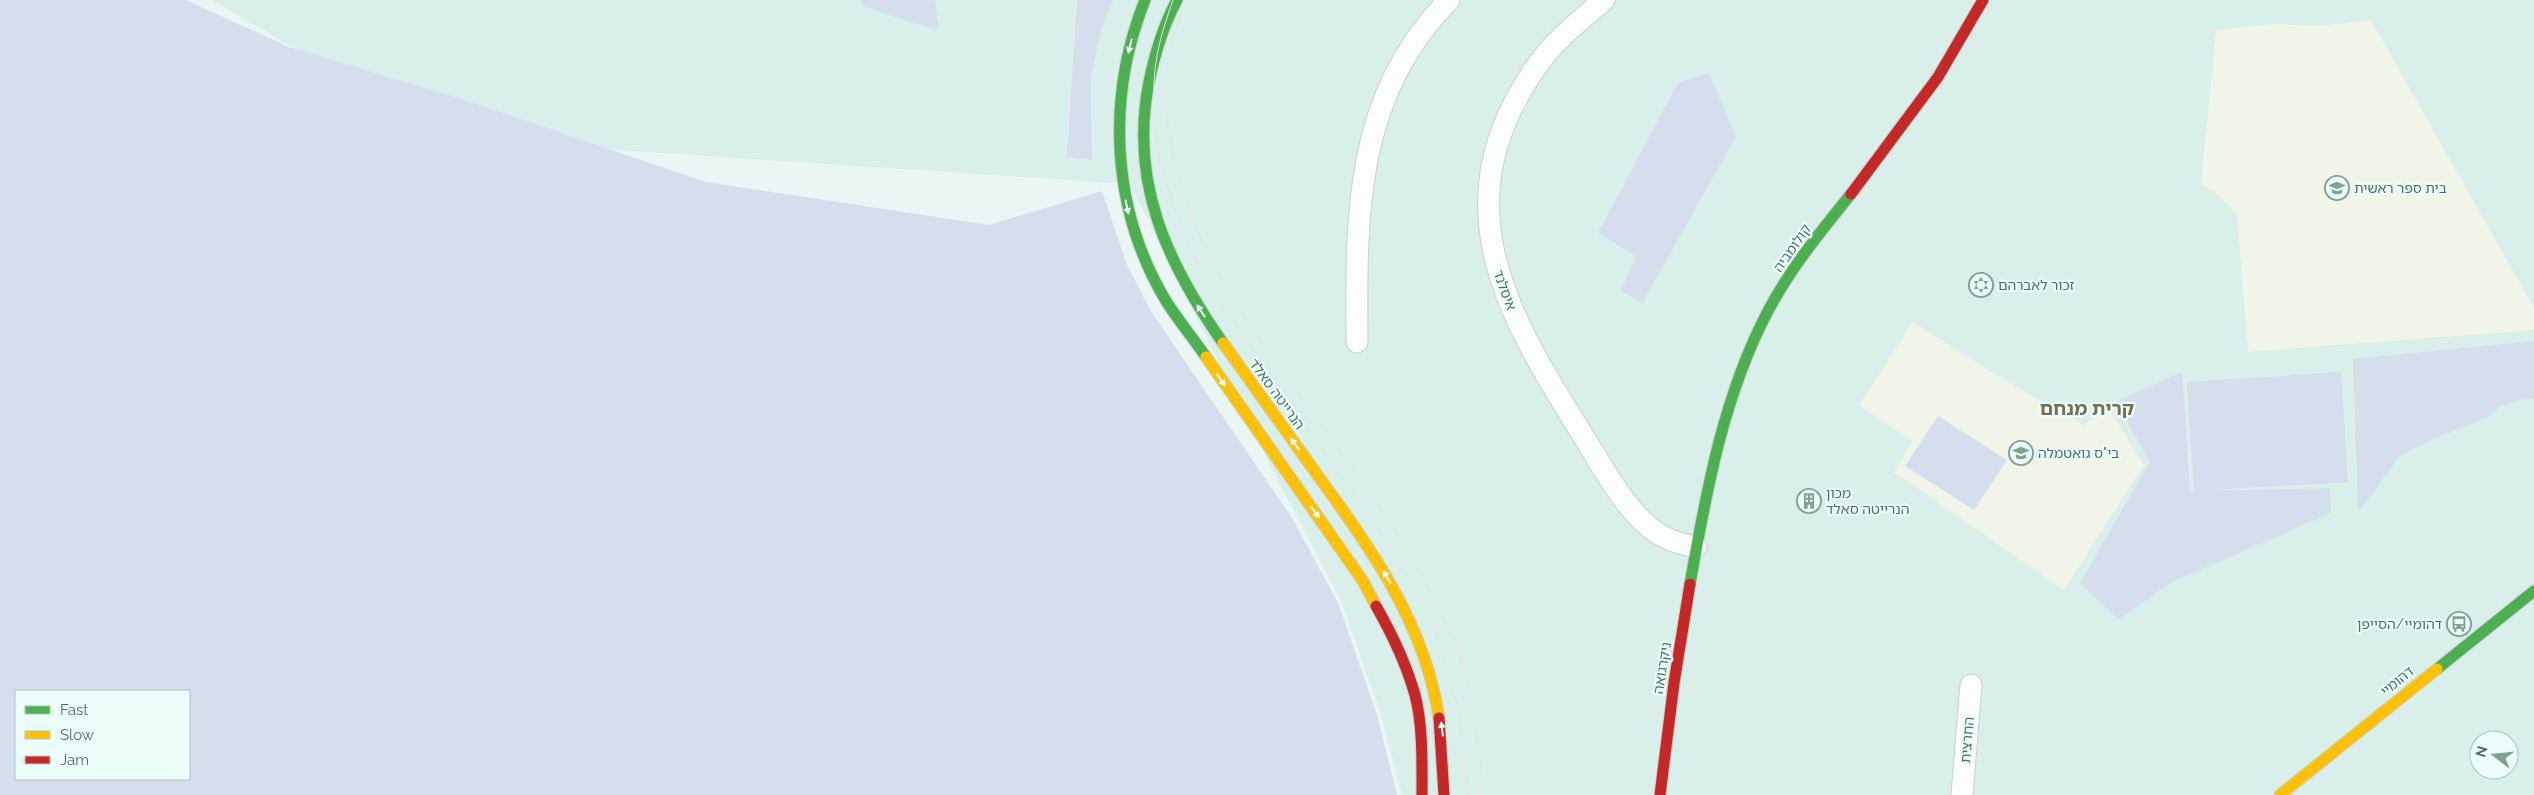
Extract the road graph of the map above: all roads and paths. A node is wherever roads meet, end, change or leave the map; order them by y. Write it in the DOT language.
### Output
graph roads {
  1 [pos="1145,0"];
  2 [pos="1177,0"];
  3 [pos="1449,0"];
  4 [pos="1604,0"];
  5 [pos="1983,0"];
  6 [pos="1357,342"];
  7 [pos="1696,547"];
  8 [pos="2534,591"];
  9 [pos="1971,685"];
  10 [pos="1422,795"];
  11 [pos="1444,795"];
  12 [pos="1660,795"];
  13 [pos="1962,795"];
  14 [pos="2280,795"];
  1 -- 10 [label="main road, one-way"];
  11 -- 2 [label="main road, הנרייטה סאלד, one-way"];
  3 -- 6 [label="street"];
  4 -- 7 [label="street, איסלנד"];
  5 -- 7 [label="main road, קולומביה"];
  7 -- 12 [label="main road, ניקרגואה"];
  8 -- 14 [label="main road, דהומיי"];
  9 -- 13 [label="street, החרצית"];
}
